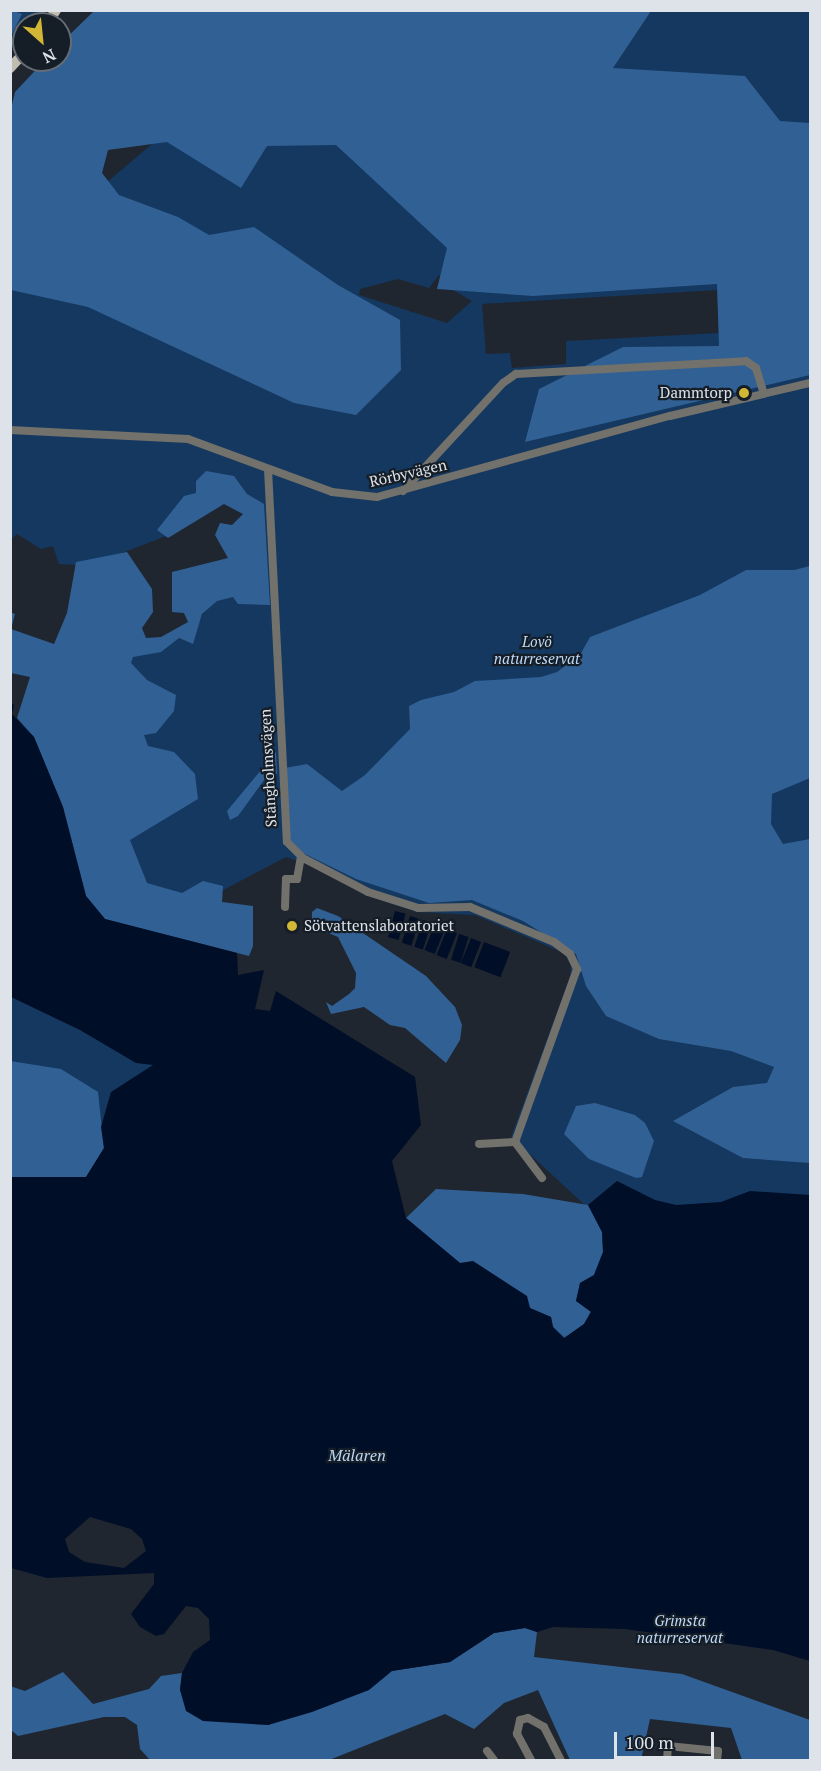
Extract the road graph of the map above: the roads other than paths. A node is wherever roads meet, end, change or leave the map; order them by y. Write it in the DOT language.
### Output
graph roads {
  1 [pos="810,383"];
  2 [pos="764,394"];
  3 [pos="10,430"];
  4 [pos="268,469"];
  5 [pos="402,492"];
  6 [pos="301,856"];
  7 [pos="285,907"];
  8 [pos="515,1142"];
  9 [pos="479,1144"];
  10 [pos="542,1178"];
  11 [pos="487,1751"];
  12 [pos="494,1761"];
  13 [pos="531,1761"];
  14 [pos="561,1761"];
  15 [pos="667,1761"];
  16 [pos="717,1761"];
  1 -- 2 [label="street, Rörbyvägen"];
  2 -- 5 [label="street, Rörbyvägen"];
  2 -- 5 [label="street"];
  3 -- 4 [label="street, Rörbyvägen"];
  4 -- 5 [label="street, Rörbyvägen"];
  4 -- 6 [label="street, Stångholmsvägen"];
  6 -- 7 [label="street"];
  6 -- 8 [label="street, Stångholmsvägen"];
  8 -- 9 [label="street"];
  8 -- 10 [label="street"];
  11 -- 12 [label="street"];
  13 -- 14 [label="street"];
  15 -- 16 [label="street"];
}
